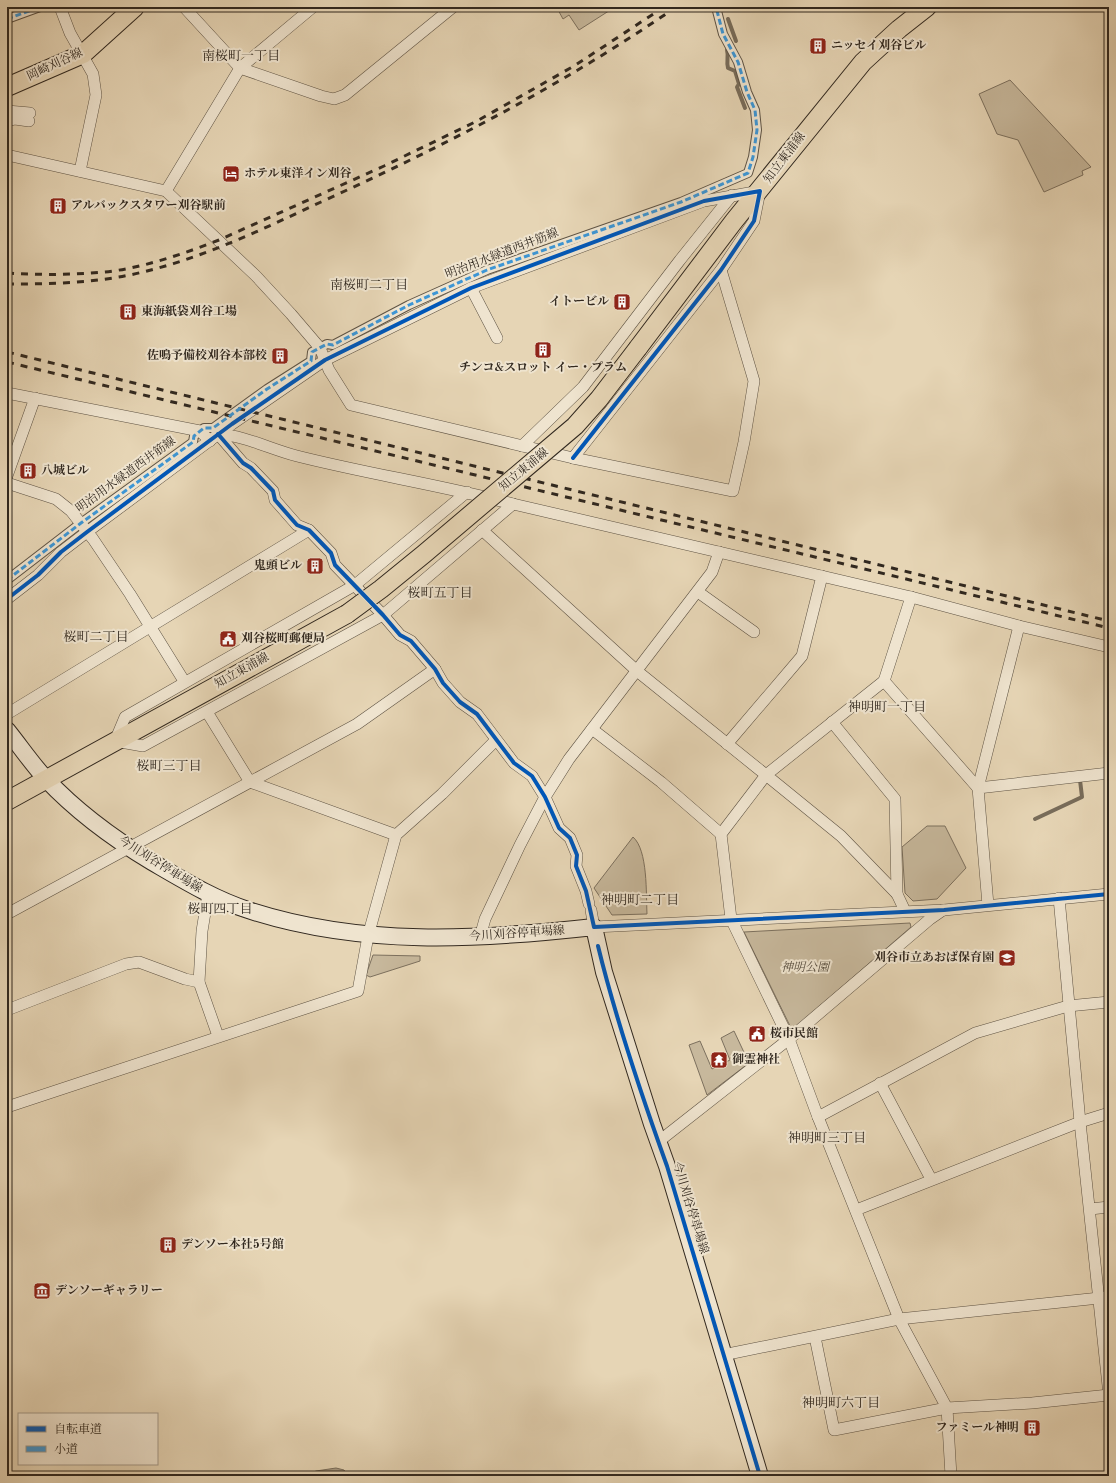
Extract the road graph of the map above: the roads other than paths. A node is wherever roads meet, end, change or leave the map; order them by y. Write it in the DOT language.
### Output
graph roads {
  1 [pos="40,7"];
  2 [pos="60,7"];
  3 [pos="135,7"];
  4 [pos="184,7"];
  5 [pos="313,7"];
  6 [pos="453,7"];
  7 [pos="716,7"];
  8 [pos="927,7"];
  9 [pos="7,19"];
  10 [pos="83,54"];
  11 [pos="240,68"];
  12 [pos="7,87"];
  13 [pos="7,112"];
  14 [pos="7,121"];
  15 [pos="7,153"];
  16 [pos="80,171"];
  17 [pos="166,191"];
  18 [pos="760,191"];
  19 [pos="732,195"];
  20 [pos="721,270"];
  21 [pos="472,288"];
  22 [pos="497,338"];
  23 [pos="320,348"];
  24 [pos="325,360"];
  25 [pos="7,393"];
  26 [pos="35,398"];
  27 [pos="200,431"];
  28 [pos="214,438"];
  29 [pos="522,446"];
  30 [pos="574,458"];
  31 [pos="7,476"];
  32 [pos="7,483"];
  33 [pos="467,492"];
  34 [pos="513,504"];
  35 [pos="84,527"];
  36 [pos="309,530"];
  37 [pos="482,530"];
  38 [pos="719,552"];
  39 [pos="822,576"];
  40 [pos="7,580"];
  41 [pos="355,585"];
  42 [pos="698,592"];
  43 [pos="912,597"];
  44 [pos="7,599"];
  45 [pos="383,615"];
  46 [pos="150,626"];
  47 [pos="1019,626"];
  48 [pos="754,632"];
  49 [pos="1109,647"];
  50 [pos="435,669"];
  51 [pos="637,671"];
  52 [pos="184,681"];
  53 [pos="884,681"];
  54 [pos="207,712"];
  55 [pos="7,714"];
  56 [pos="832,722"];
  57 [pos="592,729"];
  58 [pos="7,730"];
  59 [pos="496,740"];
  60 [pos="115,741"];
  61 [pos="727,744"];
  62 [pos="1109,773"];
  63 [pos="766,775"];
  64 [pos="46,779"];
  65 [pos="250,782"];
  66 [pos="978,788"];
  67 [pos="545,797"];
  68 [pos="7,801"];
  69 [pos="721,834"];
  70 [pos="396,835"];
  71 [pos="130,848"];
  72 [pos="208,894"];
  73 [pos="897,894"];
  74 [pos="1109,894"];
  75 [pos="1059,898"];
  76 [pos="988,905"];
  77 [pos="944,910"];
  78 [pos="905,911"];
  79 [pos="7,914"];
  80 [pos="731,919"];
  81 [pos="594,927"];
  82 [pos="368,936"];
  83 [pos="480,937"];
  84 [pos="199,982"];
  85 [pos="1109,1002"];
  86 [pos="1068,1006"];
  87 [pos="7,1010"];
  88 [pos="218,1036"];
  89 [pos="788,1039"];
  90 [pos="880,1083"];
  91 [pos="7,1107"];
  92 [pos="1109,1113"];
  93 [pos="818,1117"];
  94 [pos="1080,1122"];
  95 [pos="658,1142"];
  96 [pos="931,1179"];
  97 [pos="1109,1207"];
  98 [pos="1090,1209"];
  99 [pos="856,1210"];
  100 [pos="1104,1298"];
  101 [pos="899,1319"];
  102 [pos="815,1337"];
  103 [pos="723,1355"];
  104 [pos="1109,1395"];
  105 [pos="947,1408"];
  106 [pos="760,1476"];
  107 [pos="951,1476"];
  1 -- 9 [label="street"];
  2 -- 10 [label="street"];
  3 -- 10 [label="main road, 岡崎刈谷線"];
  4 -- 11 [label="street"];
  5 -- 11 [label="street"];
  6 -- 11 [label="street"];
  7 -- 23 [label="street, 明治用水緑道西井筋線"];
  8 -- 18 [label="main road, 知立東浦線"];
  10 -- 12 [label="main road, 岡崎刈谷線"];
  10 -- 16 [label="street"];
  11 -- 17 [label="street"];
  13 -- 14 [label="street"];
  15 -- 16 [label="street"];
  16 -- 17 [label="street"];
  17 -- 23 [label="street"];
  18 -- 19 [label="street"];
  18 -- 20 [label="street"];
  18 -- 60 [label="main road, 知立東浦線, bridge"];
  19 -- 21 [label="street"];
  19 -- 29 [label="street"];
  20 -- 30 [label="street"];
  20 -- 30 [label="street"];
  21 -- 22 [label="street"];
  21 -- 24 [label="street"];
  23 -- 24 [label="street"];
  23 -- 27 [label="street"];
  24 -- 28 [label="street"];
  24 -- 29 [label="street"];
  25 -- 26 [label="street"];
  26 -- 27 [label="street"];
  26 -- 31 [label="street"];
  27 -- 28 [label="street"];
  27 -- 35 [label="street, 明治用水緑道西井筋線"];
  28 -- 33 [label="street"];
  28 -- 35 [label="street"];
  28 -- 36 [label="street"];
  29 -- 30 [label="street"];
  32 -- 35 [label="street"];
  33 -- 34 [label="street"];
  33 -- 41 [label="street"];
  34 -- 37 [label="street"];
  34 -- 38 [label="street"];
  35 -- 40 [label="street, 明治用水緑道西井筋線"];
  35 -- 44 [label="street"];
  35 -- 46 [label="street"];
  36 -- 41 [label="street"];
  36 -- 46 [label="street"];
  37 -- 45 [label="street"];
  37 -- 51 [label="street"];
  38 -- 39 [label="street"];
  38 -- 42 [label="street"];
  39 -- 43 [label="street"];
  39 -- 61 [label="street"];
  41 -- 45 [label="street"];
  41 -- 52 [label="street"];
  42 -- 48 [label="street"];
  42 -- 51 [label="street"];
  43 -- 47 [label="street"];
  43 -- 53 [label="street"];
  45 -- 50 [label="street"];
  45 -- 54 [label="street"];
  46 -- 52 [label="street"];
  46 -- 55 [label="street"];
  47 -- 49 [label="street"];
  47 -- 66 [label="street"];
  50 -- 59 [label="street"];
  50 -- 65 [label="street"];
  51 -- 57 [label="street"];
  51 -- 61 [label="street"];
  52 -- 60 [label="street"];
  53 -- 56 [label="street"];
  53 -- 66 [label="street"];
  54 -- 60 [label="street"];
  54 -- 65 [label="street"];
  56 -- 63 [label="street"];
  56 -- 73 [label="street"];
  57 -- 67 [label="street"];
  57 -- 69 [label="street"];
  58 -- 64 [label="main road, 今川刈谷停車場線"];
  59 -- 67 [label="street"];
  59 -- 70 [label="street"];
  60 -- 64 [label="main road, 知立東浦線"];
  61 -- 63 [label="street"];
  62 -- 66 [label="street"];
  63 -- 69 [label="street"];
  63 -- 73 [label="street"];
  64 -- 68 [label="main road, 知立東浦線"];
  64 -- 71 [label="main road, 今川刈谷停車場線"];
  65 -- 70 [label="street"];
  65 -- 71 [label="street"];
  66 -- 76 [label="street"];
  67 -- 81 [label="street"];
  67 -- 83 [label="street"];
  69 -- 80 [label="street"];
  70 -- 82 [label="street"];
  71 -- 72 [label="main road, 今川刈谷停車場線"];
  71 -- 79 [label="street"];
  72 -- 82 [label="main road, 今川刈谷停車場線"];
  72 -- 84 [label="street"];
  73 -- 78 [label="street"];
  74 -- 75 [label="street"];
  75 -- 76 [label="street"];
  75 -- 86 [label="street"];
  76 -- 77 [label="street"];
  77 -- 78 [label="street"];
  77 -- 89 [label="street"];
  78 -- 80 [label="street"];
  80 -- 81 [label="street"];
  80 -- 89 [label="street"];
  81 -- 83 [label="main road, 今川刈谷停車場線"];
  81 -- 95 [label="main road, 今川刈谷停車場線"];
  82 -- 83 [label="main road, 今川刈谷停車場線"];
  82 -- 88 [label="street"];
  84 -- 87 [label="street"];
  84 -- 88 [label="street"];
  85 -- 86 [label="street"];
  86 -- 90 [label="street"];
  86 -- 94 [label="street"];
  88 -- 91 [label="street"];
  89 -- 93 [label="street"];
  89 -- 95 [label="street"];
  90 -- 93 [label="street"];
  90 -- 96 [label="street"];
  92 -- 94 [label="street"];
  93 -- 99 [label="street"];
  94 -- 96 [label="street"];
  94 -- 98 [label="street"];
  95 -- 103 [label="main road, 今川刈谷停車場線"];
  96 -- 99 [label="street"];
  97 -- 98 [label="street"];
  98 -- 100 [label="street"];
  99 -- 101 [label="street"];
  100 -- 101 [label="street"];
  100 -- 104 [label="street"];
  101 -- 102 [label="street"];
  101 -- 105 [label="street"];
  102 -- 103 [label="street"];
  102 -- 105 [label="street"];
  103 -- 106 [label="main road, 今川刈谷停車場線"];
  104 -- 105 [label="street"];
  105 -- 107 [label="street"];
}
